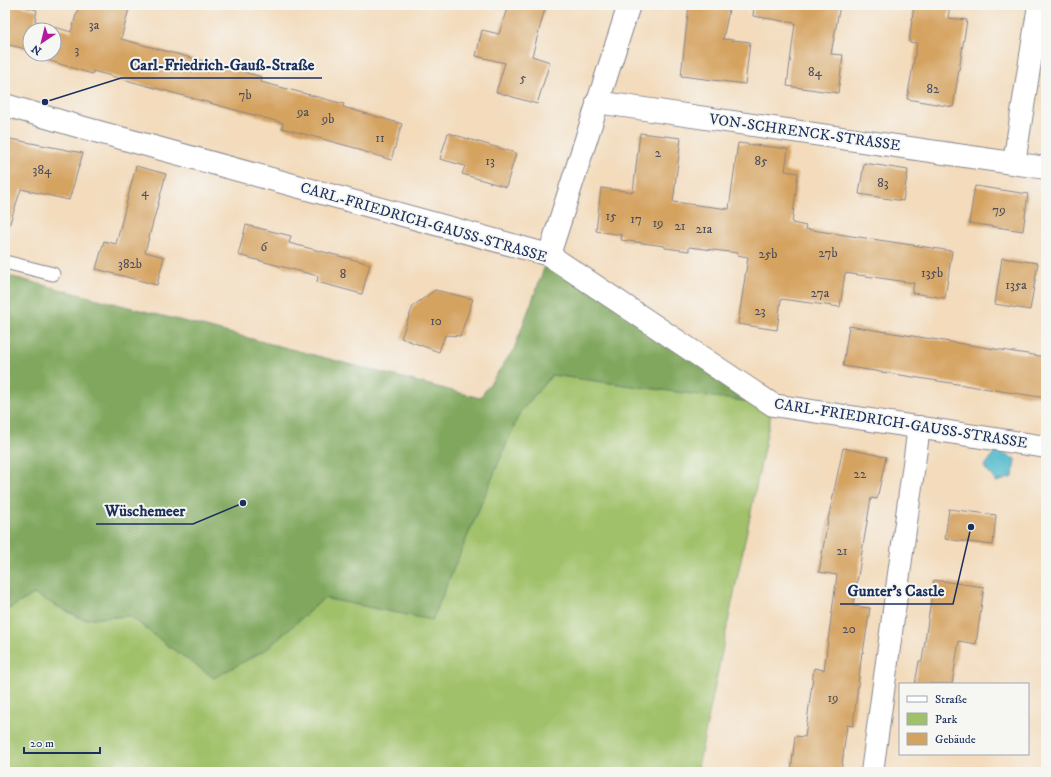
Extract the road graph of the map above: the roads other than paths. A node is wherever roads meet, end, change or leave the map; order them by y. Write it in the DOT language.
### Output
graph roads {
  1 [pos="629,5"];
  2 [pos="1039,5"];
  3 [pos="597,102"];
  4 [pos="5,105"];
  5 [pos="1014,163"];
  6 [pos="1046,168"];
  7 [pos="549,255"];
  8 [pos="5,262"];
  9 [pos="53,274"];
  10 [pos="920,427"];
  11 [pos="1046,447"];
  12 [pos="872,772"];
  1 -- 3 [label="street"];
  2 -- 5 [label="street"];
  3 -- 5 [label="street, VON-SCHRENCK-STRASSE"];
  3 -- 7 [label="street"];
  4 -- 7 [label="street, CARL-FRIEDRICH-GAUSS-STRASSE"];
  5 -- 6 [label="street, VON-SCHRENCK-STRASSE"];
  7 -- 10 [label="street, CARL-FRIEDRICH-GAUSS-STRASSE"];
  8 -- 9 [label="lane"];
  10 -- 11 [label="street, CARL-FRIEDRICH-GAUSS-STRASSE"];
  10 -- 12 [label="street"];
}
